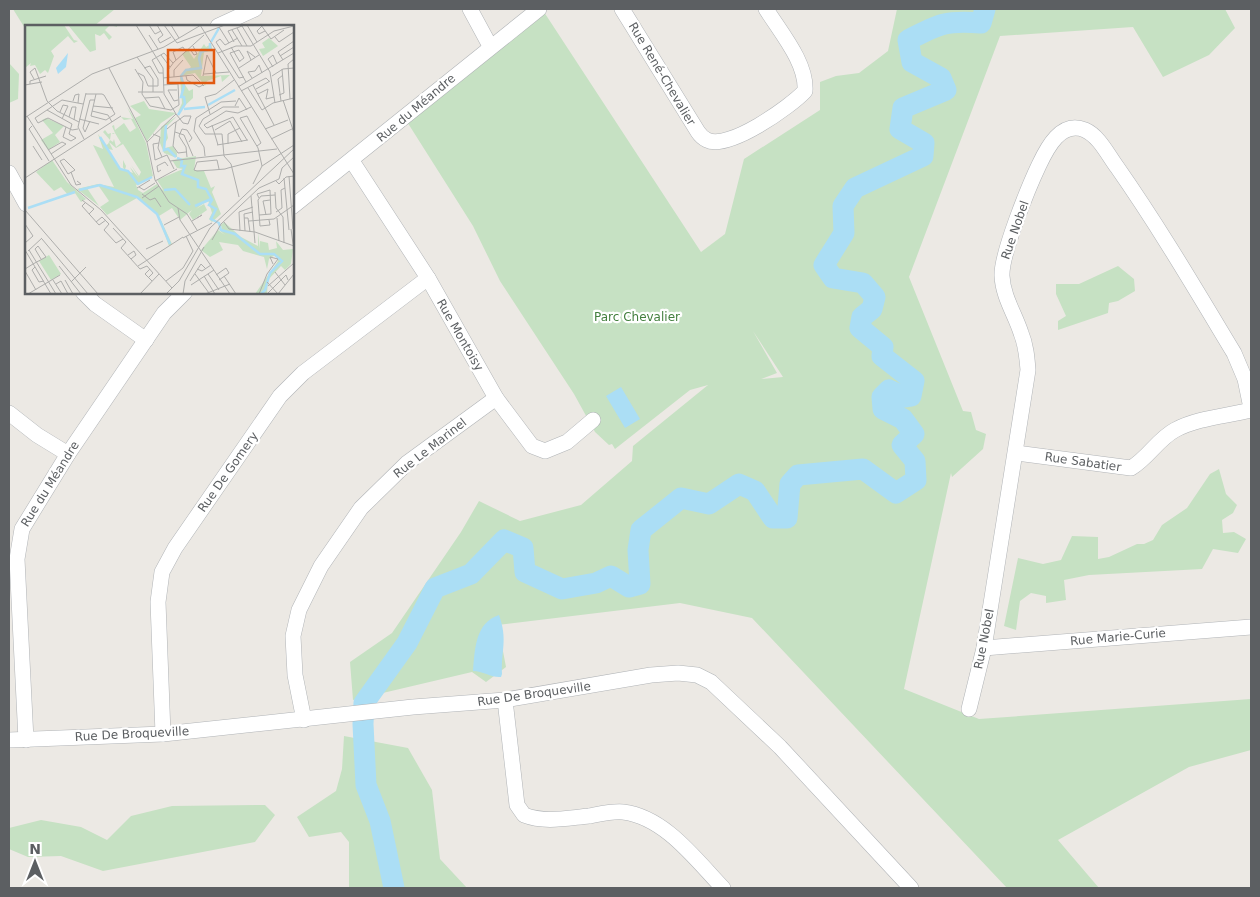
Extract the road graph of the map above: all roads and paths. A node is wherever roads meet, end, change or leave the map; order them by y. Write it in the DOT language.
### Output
graph roads {
  1 [pos="255,9"];
  2 [pos="470,9"];
  3 [pos="539,9"];
  4 [pos="622,9"];
  5 [pos="766,9"];
  6 [pos="220,25"];
  7 [pos="490,46"];
  8 [pos="352,161"];
  9 [pos="9,173"];
  10 [pos="25,202"];
  11 [pos="294,205"];
  12 [pos="428,278"];
  13 [pos="85,294"];
  14 [pos="182,294"];
  15 [pos="146,340"];
  16 [pos="496,398"];
  17 [pos="1251,409"];
  18 [pos="9,412"];
  19 [pos="593,420"];
  20 [pos="1016,453"];
  21 [pos="68,454"];
  22 [pos="1251,627"];
  23 [pos="984,648"];
  24 [pos="505,700"];
  25 [pos="969,708"];
  26 [pos="304,720"];
  27 [pos="163,734"];
  28 [pos="9,740"];
  29 [pos="26,740"];
  30 [pos="722,888"];
  31 [pos="911,888"];
  1 -- 6 [label="street"];
  2 -- 7 [label="street"];
  3 -- 7 [label="street, Rue du Méandre"];
  4 -- 5 [label="street, Rue René-Chevalier"];
  7 -- 8 [label="street, Rue du Méandre"];
  8 -- 11 [label="street, Rue du Méandre"];
  8 -- 12 [label="street, Rue Montoisy"];
  9 -- 10 [label="street"];
  12 -- 16 [label="street, Rue Montoisy"];
  12 -- 27 [label="street, Rue De Gomery"];
  13 -- 15 [label="street"];
  14 -- 15 [label="street, Rue du Méandre"];
  15 -- 21 [label="street, Rue du Méandre"];
  16 -- 19 [label="street, Rue Montoisy"];
  16 -- 26 [label="street, Rue Le Marinel"];
  17 -- 20 [label="street, Rue Sabatier"];
  17 -- 20 [label="street, Rue Nobel"];
  18 -- 21 [label="street"];
  20 -- 23 [label="street, Rue Nobel"];
  21 -- 29 [label="street, Rue du Méandre"];
  22 -- 23 [label="street, Rue Marie-Curie"];
  23 -- 25 [label="street, Rue Nobel"];
  24 -- 26 [label="street, Rue De Broqueville"];
  24 -- 30 [label="street"];
  24 -- 31 [label="street, Rue De Broqueville"];
  26 -- 27 [label="street, Rue De Broqueville"];
  27 -- 29 [label="street, Rue De Broqueville"];
  28 -- 29 [label="street, Rue De Broqueville"];
}
